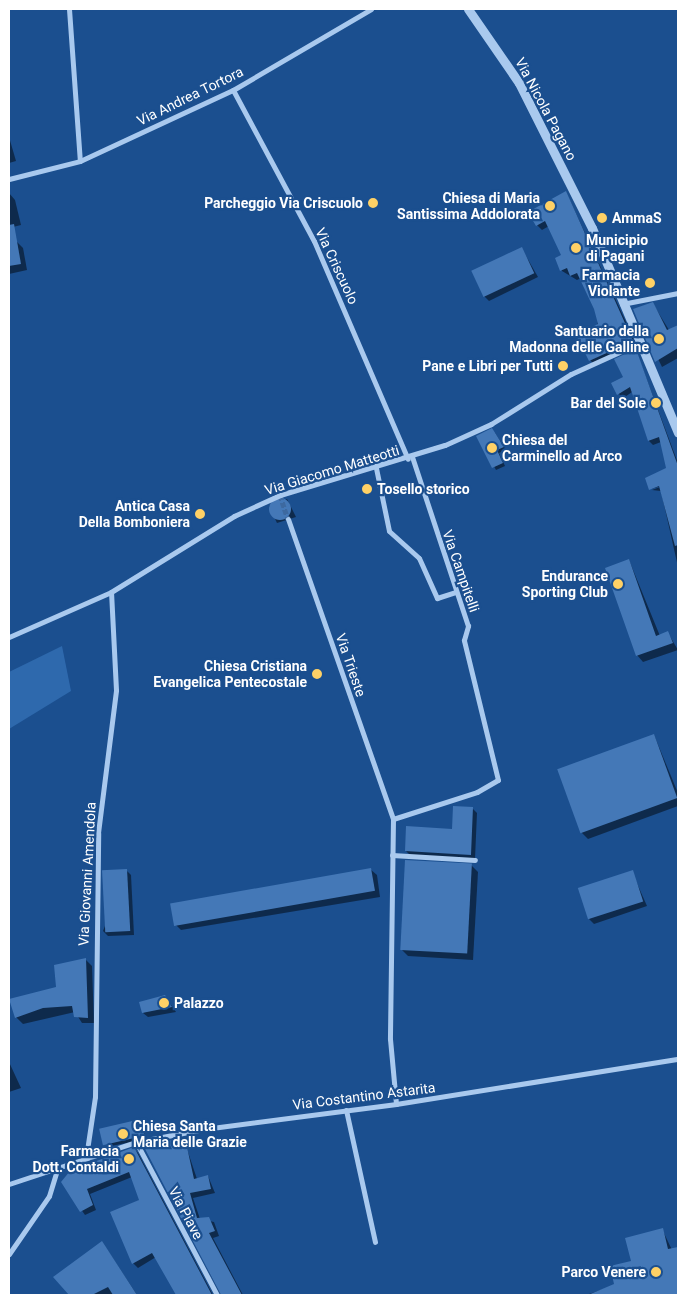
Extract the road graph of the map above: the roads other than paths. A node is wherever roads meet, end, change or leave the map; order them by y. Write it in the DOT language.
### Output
graph roads {
  1 [pos="69,9"];
  2 [pos="371,9"];
  3 [pos="468,9"];
  4 [pos="233,90"];
  5 [pos="80,161"];
  6 [pos="9,178"];
  7 [pos="678,293"];
  8 [pos="622,304"];
  9 [pos="637,344"];
  10 [pos="676,415"];
  11 [pos="678,434"];
  12 [pos="410,458"];
  13 [pos="376,468"];
  14 [pos="288,519"];
  15 [pos="111,592"];
  16 [pos="456,592"];
  17 [pos="9,637"];
  18 [pos="393,819"];
  19 [pos="392,855"];
  20 [pos="476,860"];
  21 [pos="678,1059"];
  22 [pos="396,1104"];
  23 [pos="346,1110"];
  24 [pos="136,1142"];
  25 [pos="86,1157"];
  26 [pos="57,1169"];
  27 [pos="9,1184"];
  28 [pos="375,1242"];
  29 [pos="9,1254"];
  30 [pos="217,1295"];
  1 -- 5 [label="street"];
  2 -- 4 [label="street, Via Andrea Tortora"];
  3 -- 8 [label="street, Via Nicola Pagano"];
  4 -- 5 [label="street, Via Andrea Tortora"];
  4 -- 12 [label="street, Via Criscuolo"];
  5 -- 6 [label="street, Via Andrea Tortora"];
  7 -- 8 [label="street"];
  8 -- 9 [label="street, Via Nicola Pagano"];
  9 -- 10 [label="street, Via Nicola Pagano"];
  9 -- 12 [label="street, Via Giacomo Matteotti"];
  10 -- 11 [label="street, Via Nicola Pagano"];
  12 -- 13 [label="street, Via Giacomo Matteotti"];
  12 -- 16 [label="street, Via Campitelli"];
  13 -- 15 [label="street, Via Giacomo Matteotti"];
  13 -- 16 [label="street"];
  14 -- 18 [label="street, Via Trieste"];
  15 -- 17 [label="street, Via Giacomo Matteotti"];
  15 -- 25 [label="street, Via Giovanni Amendola"];
  16 -- 18 [label="street, Via Campitelli"];
  18 -- 19 [label="street, Via Trieste"];
  19 -- 20 [label="street"];
  19 -- 22 [label="street, Via Trieste"];
  21 -- 22 [label="street, Via Costantino Astarita"];
  22 -- 23 [label="street, Via Costantino Astarita"];
  23 -- 24 [label="street, Via Costantino Astarita"];
  23 -- 28 [label="street"];
  24 -- 25 [label="street, Via Costantino Astarita"];
  24 -- 30 [label="street, Via Piave"];
  25 -- 26 [label="street, Via Costantino Astarita"];
  26 -- 27 [label="street, Via Costantino Astarita"];
  26 -- 29 [label="street"];
}
